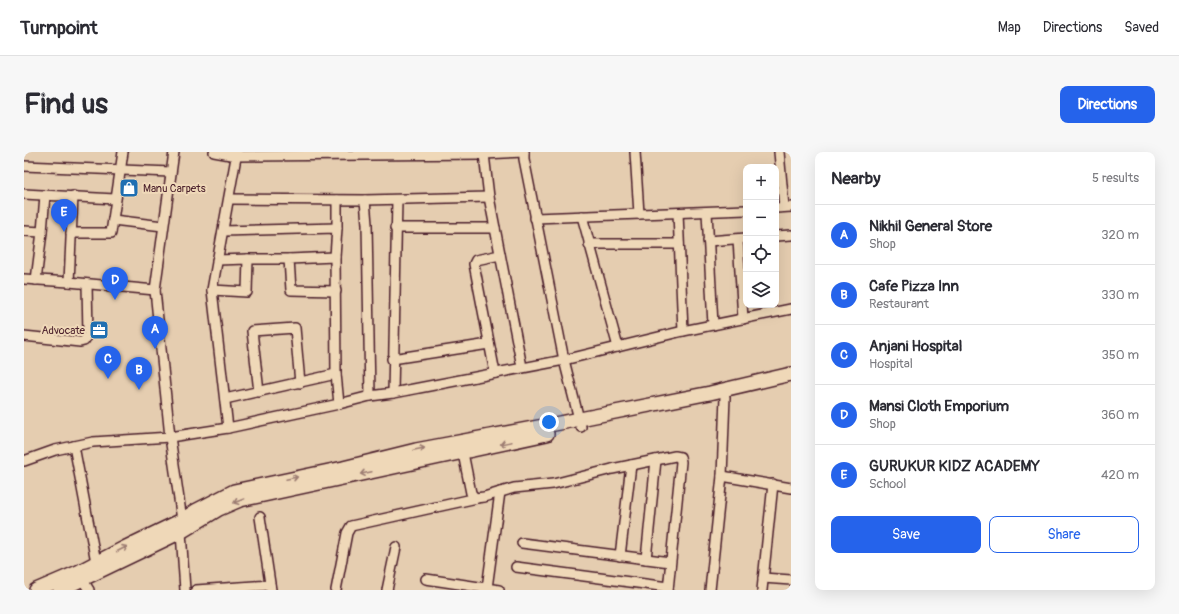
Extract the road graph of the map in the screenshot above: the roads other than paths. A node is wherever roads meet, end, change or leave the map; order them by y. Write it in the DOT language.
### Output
graph roads {
  1 [pos="123,152"];
  2 [pos="174,152"];
  3 [pos="214,152"];
  4 [pos="469,152"];
  5 [pos="524,152"];
  6 [pos="634,152"];
  7 [pos="779,152"];
  8 [pos="237,154"];
  9 [pos="484,154"];
  10 [pos="24,166"];
  11 [pos="120,170"];
  12 [pos="171,172"];
  13 [pos="24,194"];
  14 [pos="45,195"];
  15 [pos="73,196"];
  16 [pos="489,197"];
  17 [pos="116,199"];
  18 [pos="228,199"];
  19 [pos="337,200"];
  20 [pos="365,200"];
  21 [pos="397,200"];
  22 [pos="784,207"];
  23 [pos="743,210"];
  24 [pos="707,212"];
  25 [pos="678,213"];
  26 [pos="639,214"];
  27 [pos="582,216"];
  28 [pos="535,218"];
  29 [pos="113,220"];
  30 [pos="163,226"];
  31 [pos="337,228"];
  32 [pos="395,228"];
  33 [pos="495,228"];
  34 [pos="24,230"];
  35 [pos="223,231"];
  36 [pos="42,232"];
  37 [pos="71,233"];
  38 [pos="791,235"];
  39 [pos="779,236"];
  40 [pos="742,239"];
  41 [pos="708,241"];
  42 [pos="589,244"];
  43 [pos="679,244"];
  44 [pos="500,255"];
  45 [pos="335,257"];
  46 [pos="248,259"];
  47 [pos="289,259"];
  48 [pos="217,260"];
  49 [pos="24,279"];
  50 [pos="36,280"];
  51 [pos="69,282"];
  52 [pos="87,284"];
  53 [pos="155,290"];
  54 [pos="212,290"];
  55 [pos="336,291"];
  56 [pos="791,309"];
  57 [pos="743,319"];
  58 [pos="713,325"];
  59 [pos="683,331"];
  60 [pos="24,336"];
  61 [pos="489,344"];
  62 [pos="618,347"];
  63 [pos="392,359"];
  64 [pos="564,360"];
  65 [pos="522,367"];
  66 [pos="495,372"];
  67 [pos="336,374"];
  68 [pos="791,374"];
  69 [pos="791,382"];
  70 [pos="300,383"];
  71 [pos="259,392"];
  72 [pos="393,393"];
  73 [pos="370,396"];
  74 [pos="725,397"];
  75 [pos="225,400"];
  76 [pos="339,404"];
  77 [pos="580,423"];
  78 [pos="228,428"];
  79 [pos="170,437"];
  80 [pos="74,446"];
  81 [pos="462,446"];
  82 [pos="656,460"];
  83 [pos="24,461"];
  84 [pos="631,466"];
  85 [pos="722,476"];
  86 [pos="773,484"];
  87 [pos="791,488"];
  88 [pos="500,492"];
  89 [pos="477,498"];
  90 [pos="260,517"];
  91 [pos="182,526"];
  92 [pos="522,543"];
  93 [pos="396,547"];
  94 [pos="620,556"];
  95 [pos="646,560"];
  96 [pos="96,562"];
  97 [pos="670,562"];
  98 [pos="516,567"];
  99 [pos="763,578"];
  100 [pos="426,579"];
  101 [pos="791,580"];
  102 [pos="86,585"];
  103 [pos="271,587"];
  104 [pos="487,588"];
  105 [pos="668,588"];
  106 [pos="36,590"];
  107 [pos="60,590"];
  108 [pos="185,590"];
  109 [pos="196,590"];
  110 [pos="336,590"];
  111 [pos="387,590"];
  112 [pos="499,590"];
  113 [pos="710,590"];
  114 [pos="762,590"];
  1 -- 11 [label="street"];
  2 -- 12 [label="street"];
  3 -- 8 [label="street"];
  4 -- 8 [label="street"];
  4 -- 9 [label="street"];
  5 -- 9 [label="street"];
  5 -- 28 [label="street"];
  6 -- 26 [label="street"];
  7 -- 22 [label="street"];
  8 -- 18 [label="street"];
  9 -- 16 [label="street"];
  10 -- 11 [label="street"];
  11 -- 12 [label="street"];
  11 -- 17 [label="street"];
  12 -- 30 [label="street"];
  13 -- 14 [label="street"];
  14 -- 15 [label="street"];
  14 -- 36 [label="street"];
  15 -- 17 [label="street"];
  15 -- 37 [label="street"];
  16 -- 21 [label="street"];
  16 -- 33 [label="street"];
  17 -- 29 [label="street"];
  18 -- 19 [label="street"];
  18 -- 35 [label="street"];
  19 -- 20 [label="street"];
  19 -- 31 [label="street"];
  20 -- 21 [label="street"];
  20 -- 73 [label="street"];
  21 -- 32 [label="street"];
  23 -- 24 [label="street"];
  24 -- 25 [label="street"];
  24 -- 41 [label="street"];
  25 -- 26 [label="street"];
  25 -- 43 [label="street"];
  26 -- 27 [label="street"];
  27 -- 28 [label="street"];
  27 -- 42 [label="street"];
  28 -- 64 [label="street"];
  29 -- 30 [label="street"];
  29 -- 37 [label="street"];
  30 -- 53 [label="street"];
  31 -- 35 [label="street"];
  31 -- 45 [label="street"];
  32 -- 33 [label="street"];
  32 -- 63 [label="street"];
  33 -- 44 [label="street"];
  34 -- 36 [label="street"];
  35 -- 48 [label="street"];
  36 -- 50 [label="street"];
  37 -- 51 [label="street"];
  38 -- 39 [label="street"];
  40 -- 41 [label="street"];
  40 -- 57 [label="street"];
  41 -- 58 [label="street"];
  42 -- 43 [label="street"];
  42 -- 62 [label="street"];
  43 -- 59 [label="street"];
  44 -- 61 [label="street"];
  44 -- 65 [label="street"];
  45 -- 47 [label="street"];
  45 -- 55 [label="street"];
  46 -- 47 [label="street"];
  46 -- 48 [label="street"];
  46 -- 54 [label="street"];
  47 -- 55 [label="street"];
  48 -- 54 [label="street"];
  49 -- 50 [label="street"];
  50 -- 51 [label="street"];
  51 -- 52 [label="street"];
  52 -- 53 [label="street"];
  52 -- 60 [label="street"];
  53 -- 79 [label="street"];
  54 -- 75 [label="street"];
  55 -- 67 [label="street"];
  56 -- 57 [label="street"];
  57 -- 58 [label="street"];
  58 -- 59 [label="street"];
  59 -- 62 [label="street"];
  61 -- 63 [label="street"];
  61 -- 66 [label="street"];
  62 -- 64 [label="street"];
  63 -- 72 [label="street"];
  64 -- 65 [label="street"];
  64 -- 77 [label="street"];
  65 -- 66 [label="street"];
  66 -- 72 [label="street"];
  67 -- 70 [label="street"];
  67 -- 76 [label="street"];
  68 -- 77 [label="street"];
  69 -- 74 [label="street"];
  70 -- 71 [label="street"];
  70 -- 71 [label="street"];
  71 -- 75 [label="street"];
  72 -- 73 [label="street"];
  73 -- 76 [label="street"];
  74 -- 77 [label="street"];
  74 -- 85 [label="street"];
  75 -- 78 [label="street"];
  76 -- 78 [label="street"];
  77 -- 81 [label="street"];
  78 -- 79 [label="street"];
  79 -- 80 [label="street"];
  79 -- 91 [label="street"];
  80 -- 83 [label="street"];
  80 -- 96 [label="street"];
  81 -- 89 [label="street"];
  81 -- 91 [label="street"];
  82 -- 84 [label="street"];
  82 -- 95 [label="street"];
  82 -- 97 [label="street"];
  84 -- 88 [label="street"];
  84 -- 94 [label="street"];
  85 -- 86 [label="street"];
  85 -- 113 [label="street"];
  86 -- 87 [label="street"];
  86 -- 99 [label="street"];
  88 -- 89 [label="street"];
  88 -- 104 [label="street"];
  89 -- 110 [label="street"];
  90 -- 103 [label="street"];
  96 -- 91 [label="street, one-way"];
  91 -- 102 [label="street"];
  91 -- 108 [label="street"];
  92 -- 94 [label="street"];
  93 -- 111 [label="street"];
  94 -- 95 [label="street"];
  95 -- 97 [label="street"];
  96 -- 106 [label="street"];
  97 -- 105 [label="street"];
  98 -- 105 [label="street"];
  99 -- 101 [label="street"];
  99 -- 114 [label="street"];
  100 -- 104 [label="street"];
  102 -- 107 [label="street"];
  103 -- 109 [label="street"];
  104 -- 112 [label="street"];
}
